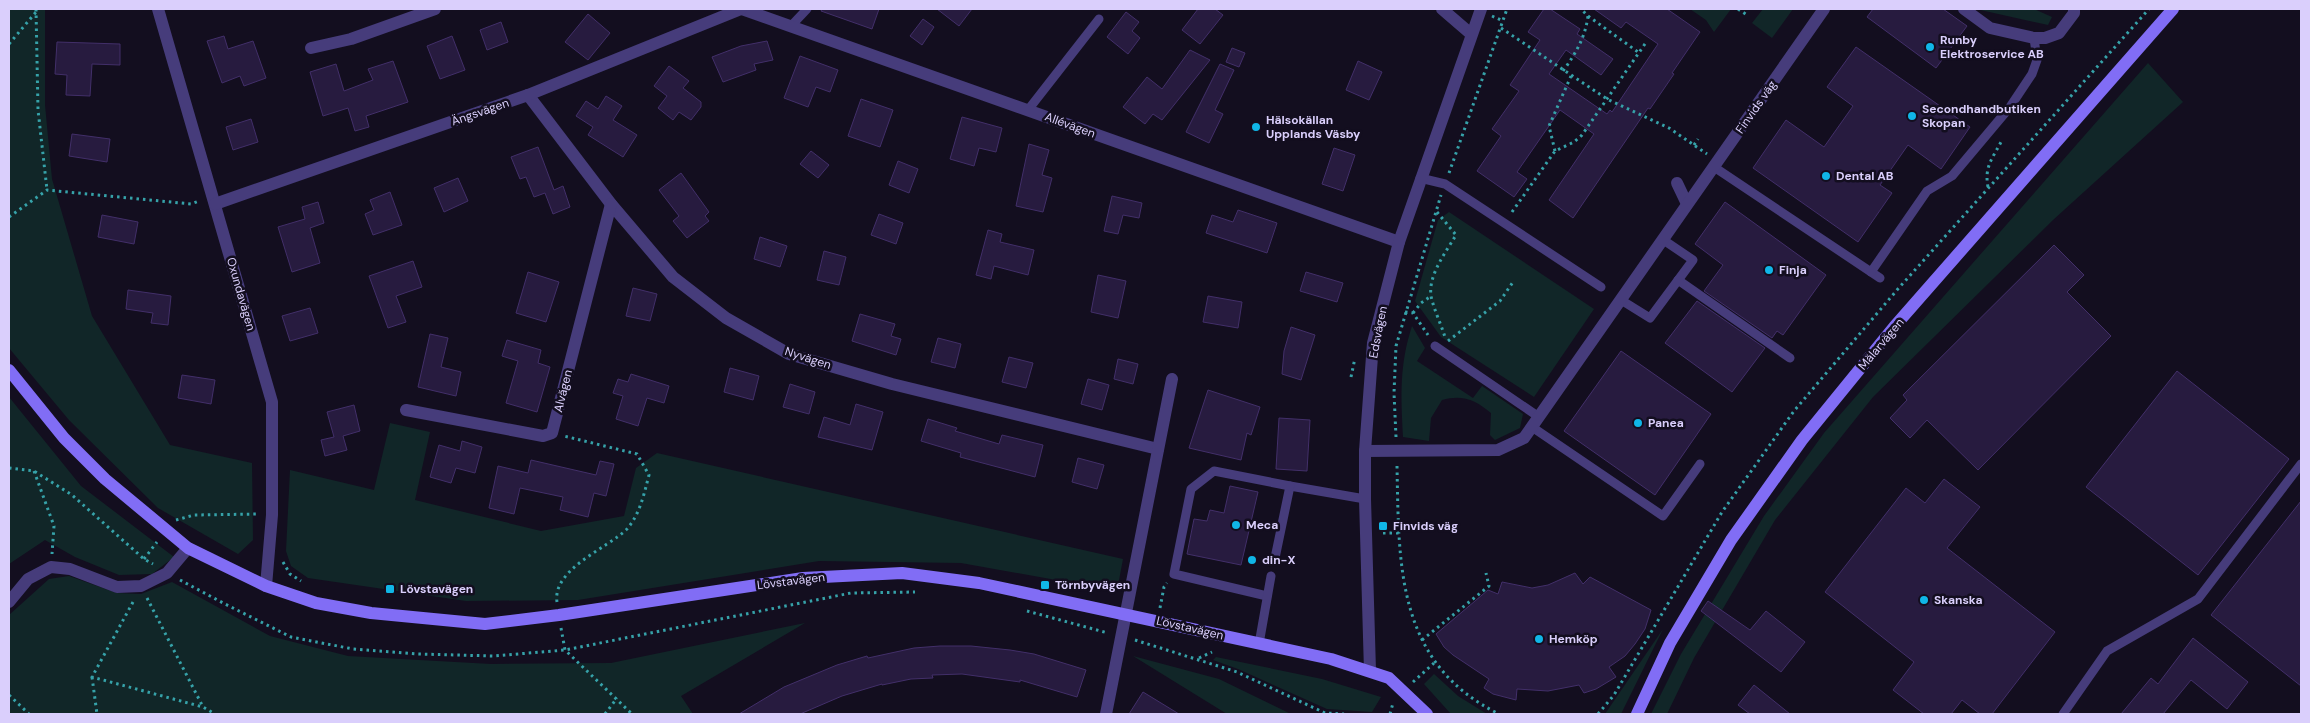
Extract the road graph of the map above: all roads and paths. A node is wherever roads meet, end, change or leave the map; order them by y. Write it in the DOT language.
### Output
graph roads {
  1 [pos="158,9"];
  2 [pos="435,9"];
  3 [pos="741,9"];
  4 [pos="807,9"];
  5 [pos="1442,9"];
  6 [pos="1481,9"];
  7 [pos="1738,9"];
  8 [pos="1824,9"];
  9 [pos="1964,9"];
  10 [pos="2074,9"];
  11 [pos="2149,9"];
  12 [pos="2173,9"];
  13 [pos="36,10"];
  14 [pos="1582,10"];
  15 [pos="1747,15"];
  16 [pos="1588,16"];
  17 [pos="1099,19"];
  18 [pos="791,26"];
  19 [pos="1501,28"];
  20 [pos="1471,34"];
  21 [pos="2125,37"];
  22 [pos="2040,38"];
  23 [pos="1647,42"];
  24 [pos="9,44"];
  25 [pos="311,48"];
  26 [pos="1638,52"];
  27 [pos="1563,71"];
  28 [pos="1571,76"];
  29 [pos="528,95"];
  30 [pos="1607,99"];
  31 [pos="1028,110"];
  32 [pos="2003,132"];
  33 [pos="1698,139"];
  34 [pos="1694,145"];
  35 [pos="1555,151"];
  36 [pos="1716,164"];
  37 [pos="1420,178"];
  38 [pos="1677,183"];
  39 [pos="1988,188"];
  40 [pos="47,190"];
  41 [pos="214,201"];
  42 [pos="611,204"];
  43 [pos="1687,204"];
  44 [pos="1436,211"];
  45 [pos="9,217"];
  46 [pos="1504,223"];
  47 [pos="1662,239"];
  48 [pos="1399,242"];
  49 [pos="1870,272"];
  50 [pos="1880,278"];
  51 [pos="1678,280"];
  52 [pos="1514,282"];
  53 [pos="1601,287"];
  54 [pos="1431,296"];
  55 [pos="1621,300"];
  56 [pos="1405,312"];
  57 [pos="1413,313"];
  58 [pos="1446,342"];
  59 [pos="1435,346"];
  60 [pos="1790,358"];
  61 [pos="9,370"];
  62 [pos="1172,378"];
  63 [pos="406,410"];
  64 [pos="1536,422"];
  65 [pos="552,433"];
  66 [pos="1158,449"];
  67 [pos="1365,451"];
  68 [pos="1700,464"];
  69 [pos="2301,464"];
  70 [pos="9,468"];
  71 [pos="34,471"];
  72 [pos="1290,486"];
  73 [pos="1365,499"];
  74 [pos="1383,533"];
  75 [pos="1398,533"];
  76 [pos="188,548"];
  77 [pos="1275,558"];
  78 [pos="51,567"];
  79 [pos="168,573"];
  80 [pos="1486,573"];
  81 [pos="1271,576"];
  82 [pos="141,586"];
  83 [pos="266,586"];
  84 [pos="919,591"];
  85 [pos="1267,596"];
  86 [pos="9,602"];
  87 [pos="1025,610"];
  88 [pos="1126,614"];
  89 [pos="559,616"];
  90 [pos="1120,636"];
  91 [pos="1422,640"];
  92 [pos="1259,644"];
  93 [pos="565,650"];
  94 [pos="1212,652"];
  95 [pos="1198,658"];
  96 [pos="1434,663"];
  97 [pos="1370,671"];
  98 [pos="92,677"];
  99 [pos="9,695"];
  100 [pos="617,698"];
  101 [pos="1485,707"];
  102 [pos="203,708"];
  103 [pos="29,714"];
  104 [pos="97,714"];
  105 [pos="215,714"];
  106 [pos="605,714"];
  107 [pos="632,714"];
  108 [pos="1106,714"];
  109 [pos="1344,714"];
  110 [pos="1427,714"];
  111 [pos="1489,714"];
  112 [pos="1499,714"];
  113 [pos="1637,714"];
  114 [pos="2063,714"];
  1 -- 41 [label="street, Oxundavägen"];
  2 -- 25 [label="street"];
  3 -- 18 [label="street, Allévägen"];
  3 -- 29 [label="street, Ängsvägen"];
  4 -- 18 [label="lane"];
  5 -- 20 [label="street"];
  6 -- 20 [label="street, Edsvägen"];
  7 -- 15 [label="path"];
  8 -- 36 [label="street, Finvids väg"];
  9 -- 22 [label="street"];
  10 -- 22 [label="street"];
  11 -- 21 [label="path"];
  12 -- 113 [label="street, Mälarvägen"];
  13 -- 24 [label="path"];
  13 -- 40 [label="path"];
  14 -- 16 [label="path"];
  16 -- 26 [label="path"];
  16 -- 27 [label="path"];
  17 -- 31 [label="lane"];
  18 -- 31 [label="street, Allévägen"];
  19 -- 27 [label="path"];
  20 -- 37 [label="street, Edsvägen"];
  22 -- 49 [label="lane"];
  23 -- 26 [label="path"];
  26 -- 30 [label="path"];
  27 -- 28 [label="path"];
  28 -- 30 [label="path"];
  28 -- 35 [label="path"];
  29 -- 41 [label="street, Ängsvägen"];
  29 -- 42 [label="street, Nyvägen"];
  30 -- 34 [label="path"];
  30 -- 35 [label="path"];
  31 -- 48 [label="street, Allévägen"];
  32 -- 39 [label="path"];
  33 -- 34 [label="path"];
  34 -- 36 [label="path"];
  35 -- 46 [label="path"];
  36 -- 43 [label="street, Finvids väg"];
  36 -- 49 [label="lane"];
  37 -- 46 [label="lane"];
  37 -- 48 [label="street, Edsvägen"];
  38 -- 43 [label="street"];
  40 -- 41 [label="path"];
  40 -- 45 [label="path"];
  41 -- 83 [label="street, Oxundavägen"];
  42 -- 65 [label="street, Alvägen"];
  42 -- 66 [label="street, Nyvägen"];
  43 -- 47 [label="street, Finvids väg"];
  44 -- 54 [label="path"];
  46 -- 53 [label="lane"];
  47 -- 51 [label="lane"];
  47 -- 55 [label="street, Finvids väg"];
  48 -- 67 [label="street, Edsvägen"];
  49 -- 50 [label="lane"];
  51 -- 55 [label="lane"];
  51 -- 60 [label="lane"];
  52 -- 58 [label="path"];
  54 -- 57 [label="path"];
  54 -- 58 [label="path"];
  55 -- 64 [label="street, Finvids väg"];
  56 -- 57 [label="path"];
  57 -- 59 [label="path"];
  58 -- 59 [label="path"];
  59 -- 64 [label="lane"];
  61 -- 76 [label="street, Lövstavägen"];
  62 -- 66 [label="street"];
  63 -- 65 [label="street"];
  64 -- 67 [label="street, Finvids väg"];
  64 -- 68 [label="lane"];
  65 -- 89 [label="path"];
  66 -- 88 [label="street"];
  67 -- 73 [label="street, Edsvägen"];
  69 -- 114 [label="lane"];
  70 -- 71 [label="path"];
  71 -- 78 [label="path"];
  71 -- 79 [label="path"];
  72 -- 73 [label="lane"];
  72 -- 77 [label="lane"];
  72 -- 85 [label="lane"];
  73 -- 97 [label="street, Edsvägen"];
  74 -- 75 [label="path"];
  76 -- 79 [label="street"];
  76 -- 83 [label="street, Lövstavägen"];
  78 -- 82 [label="street"];
  78 -- 86 [label="street"];
  79 -- 82 [label="street"];
  79 -- 93 [label="path"];
  80 -- 91 [label="path"];
  81 -- 85 [label="lane"];
  82 -- 98 [label="path"];
  82 -- 102 [label="path"];
  83 -- 89 [label="street, Lövstavägen"];
  84 -- 93 [label="path"];
  85 -- 92 [label="lane"];
  87 -- 90 [label="path"];
  88 -- 89 [label="street, Lövstavägen"];
  88 -- 90 [label="street"];
  88 -- 92 [label="street, Lövstavägen"];
  89 -- 93 [label="path"];
  90 -- 95 [label="path"];
  90 -- 108 [label="street"];
  92 -- 97 [label="street, Lövstavägen"];
  93 -- 100 [label="path"];
  94 -- 95 [label="path"];
  95 -- 109 [label="path"];
  96 -- 101 [label="path"];
  97 -- 110 [label="street, Lövstavägen"];
  98 -- 102 [label="path"];
  98 -- 104 [label="path"];
  99 -- 103 [label="path"];
  100 -- 106 [label="path"];
  100 -- 107 [label="path"];
  101 -- 111 [label="path"];
  101 -- 112 [label="path"];
  102 -- 105 [label="path"];
}
